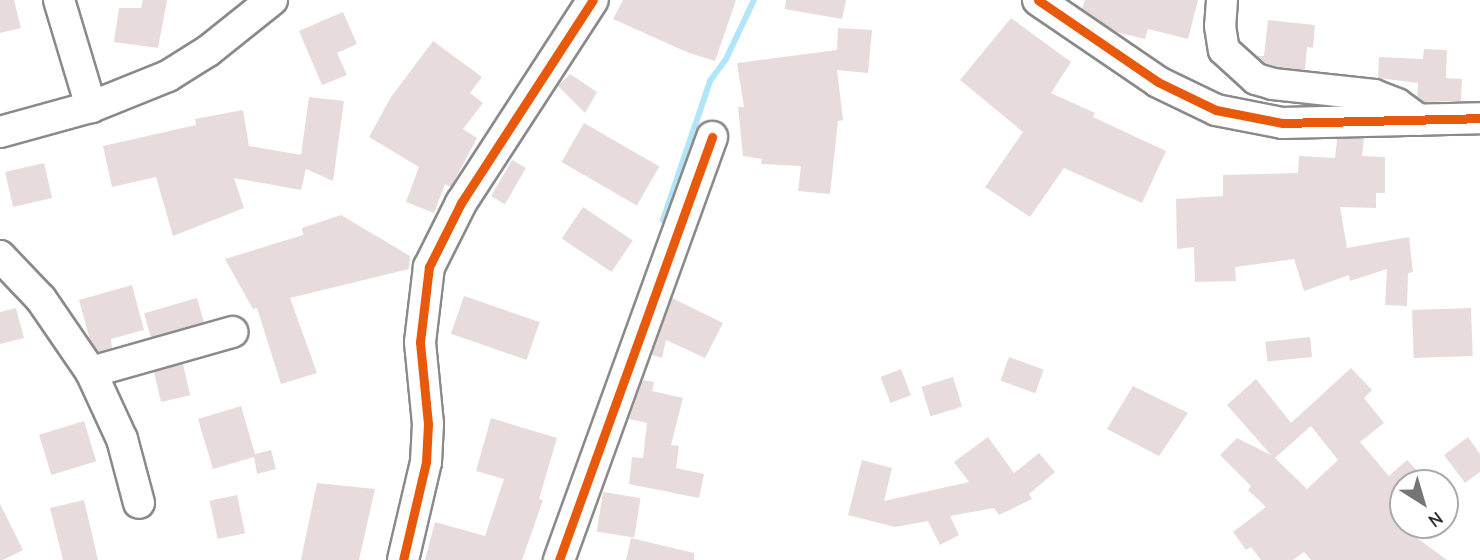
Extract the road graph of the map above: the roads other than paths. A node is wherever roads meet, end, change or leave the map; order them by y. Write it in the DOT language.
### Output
graph roads {
  1 [pos="59,0"];
  2 [pos="272,0"];
  3 [pos="593,0"];
  4 [pos="1038,0"];
  5 [pos="1222,0"];
  6 [pos="91,107"];
  7 [pos="1480,118"];
  8 [pos="1420,120"];
  9 [pos="0,132"];
  10 [pos="712,137"];
  11 [pos="0,256"];
  12 [pos="232,332"];
  13 [pos="90,372"];
  14 [pos="139,503"];
  15 [pos="403,560"];
  16 [pos="559,560"];
  1 -- 6 [label="street"];
  2 -- 6 [label="street"];
  3 -- 15 [label="street"];
  4 -- 8 [label="street"];
  5 -- 8 [label="street"];
  6 -- 9 [label="street"];
  7 -- 8 [label="street"];
  10 -- 16 [label="street"];
  11 -- 13 [label="street"];
  12 -- 13 [label="street"];
  13 -- 14 [label="street"];
}
